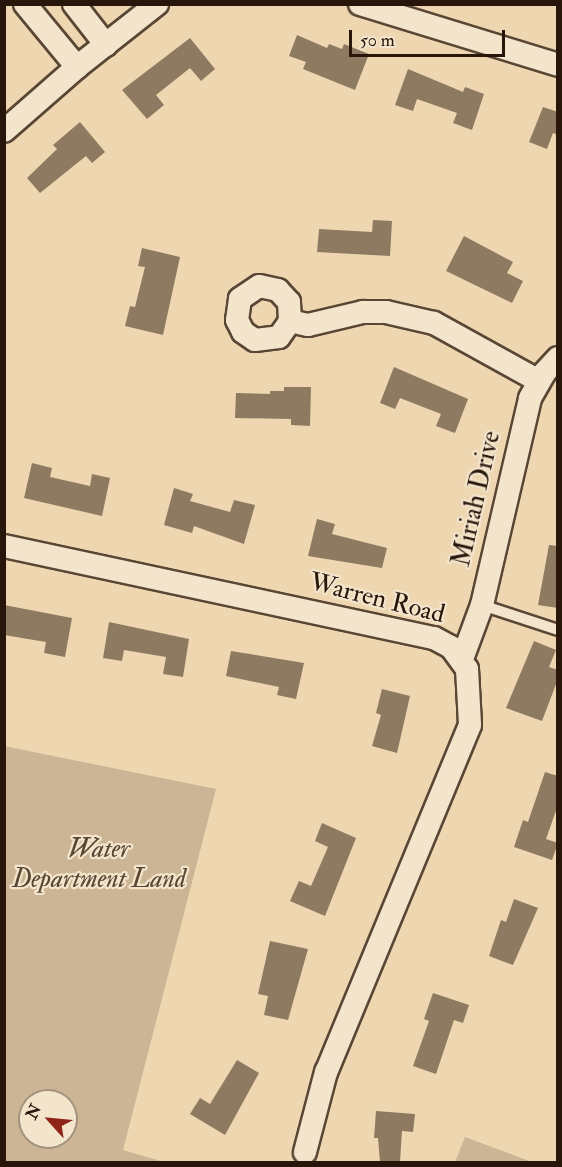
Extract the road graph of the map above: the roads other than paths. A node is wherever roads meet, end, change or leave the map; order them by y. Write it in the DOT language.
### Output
graph roads {
  1 [pos="25,4"];
  2 [pos="74,4"];
  3 [pos="157,4"];
  4 [pos="360,4"];
  5 [pos="106,45"];
  6 [pos="558,64"];
  7 [pos="77,67"];
  8 [pos="4,131"];
  9 [pos="290,321"];
  10 [pos="558,358"];
  11 [pos="539,381"];
  12 [pos="4,546"];
  13 [pos="482,605"];
  14 [pos="558,630"];
  15 [pos="462,659"];
  16 [pos="305,1152"];
  1 -- 7 [label="street"];
  2 -- 5 [label="street"];
  3 -- 5 [label="street"];
  4 -- 6 [label="street"];
  5 -- 7 [label="street"];
  7 -- 8 [label="street"];
  9 -- 11 [label="street"];
  10 -- 11 [label="street, Miriah Drive"];
  11 -- 13 [label="street, Miriah Drive"];
  12 -- 15 [label="street, Warren Road"];
  13 -- 14 [label="lane"];
  13 -- 15 [label="street, Miriah Drive"];
  15 -- 16 [label="street, Warren Road"];
}
